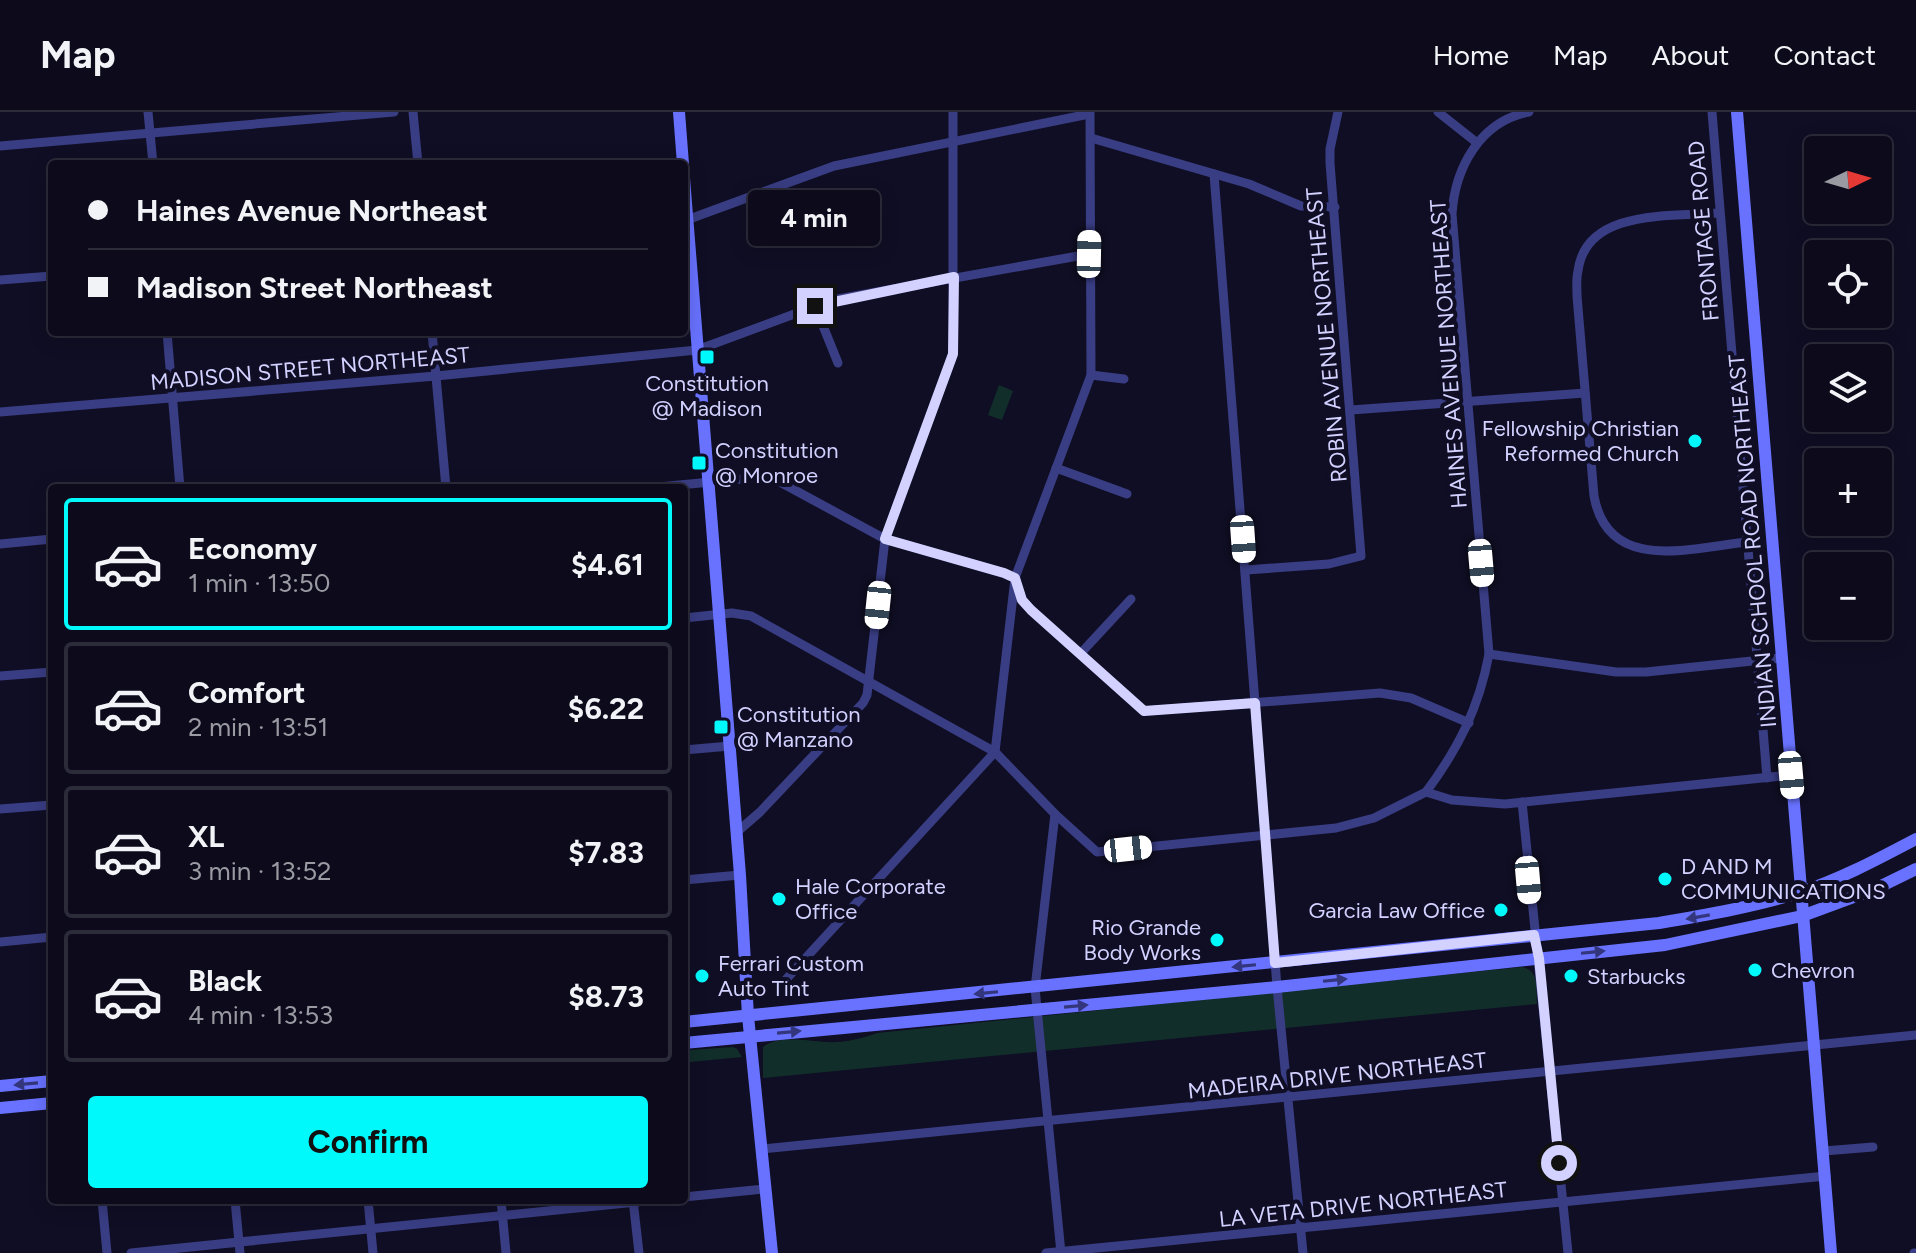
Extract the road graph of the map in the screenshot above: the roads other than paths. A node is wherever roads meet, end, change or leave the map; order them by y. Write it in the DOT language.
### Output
graph roads {
  1 [pos="148,112"];
  2 [pos="394,112"];
  3 [pos="413,112"];
  4 [pos="679,112"];
  5 [pos="953,112"];
  6 [pos="1338,112"];
  7 [pos="1438,112"];
  8 [pos="1529,112"];
  9 [pos="1712,112"];
  10 [pos="1737,112"];
  11 [pos="1089,113"];
  12 [pos="150,132"];
  13 [pos="1091,138"];
  14 [pos="954,141"];
  15 [pos="1476,142"];
  16 [pos="0,146"];
  17 [pos="153,160"];
  18 [pos="418,160"];
  19 [pos="683,160"];
  20 [pos="1214,174"];
  21 [pos="1335,207"];
  22 [pos="1719,213"];
  23 [pos="688,220"];
  24 [pos="688,244"];
  25 [pos="1089,254"];
  26 [pos="48,276"];
  27 [pos="954,277"];
  28 [pos="0,280"];
  29 [pos="815,306"];
  30 [pos="167,336"];
  31 [pos="432,336"];
  32 [pos="697,350"];
  33 [pos="838,363"];
  34 [pos="1091,375"];
  35 [pos="436,376"];
  36 [pos="1124,379"];
  37 [pos="1585,393"];
  38 [pos="172,397"];
  39 [pos="1467,402"];
  40 [pos="1351,410"];
  41 [pos="0,412"];
  42 [pos="1056,468"];
  43 [pos="708,483"];
  44 [pos="180,484"];
  45 [pos="446,484"];
  46 [pos="688,485"];
  47 [pos="1127,494"];
  48 [pos="48,539"];
  49 [pos="885,539"];
  50 [pos="1747,542"];
  51 [pos="0,544"];
  52 [pos="1246,570"];
  53 [pos="1015,578"];
  54 [pos="1131,599"];
  55 [pos="720,614"];
  56 [pos="688,618"];
  57 [pos="1081,653"];
  58 [pos="1489,654"];
  59 [pos="1781,658"];
  60 [pos="1757,660"];
  61 [pos="48,672"];
  62 [pos="0,676"];
  63 [pos="870,684"];
  64 [pos="1255,703"];
  65 [pos="1469,723"];
  66 [pos="730,746"];
  67 [pos="688,750"];
  68 [pos="995,752"];
  69 [pos="1791,775"];
  70 [pos="1767,778"];
  71 [pos="1426,792"];
  72 [pos="1522,802"];
  73 [pos="48,805"];
  74 [pos="0,809"];
  75 [pos="1055,814"];
  76 [pos="737,832"];
  77 [pos="1265,833"];
  78 [pos="1916,839"];
  79 [pos="1916,869"];
  80 [pos="740,875"];
  81 [pos="688,880"];
  82 [pos="1801,892"];
  83 [pos="1802,916"];
  84 [pos="1534,935"];
  85 [pos="48,937"];
  86 [pos="0,942"];
  87 [pos="1539,958"];
  88 [pos="1275,963"];
  89 [pos="779,987"];
  90 [pos="1277,987"];
  91 [pos="1035,988"];
  92 [pos="1038,1010"];
  93 [pos="748,1016"];
  94 [pos="688,1022"];
  95 [pos="750,1035"];
  96 [pos="1916,1035"];
  97 [pos="688,1043"];
  98 [pos="1814,1043"];
  99 [pos="1550,1072"];
  100 [pos="48,1081"];
  101 [pos="0,1086"];
  102 [pos="1287,1097"];
  103 [pos="48,1103"];
  104 [pos="0,1108"];
  105 [pos="1048,1122"];
  106 [pos="1873,1147"];
  107 [pos="761,1149"];
  108 [pos="1824,1151"];
  109 [pos="1826,1176"];
  110 [pos="765,1189"];
  111 [pos="688,1197"];
  112 [pos="1563,1202"];
  113 [pos="102,1204"];
  114 [pos="235,1204"];
  115 [pos="368,1204"];
  116 [pos="502,1204"];
  117 [pos="605,1204"];
  118 [pos="633,1204"];
  119 [pos="503,1215"];
  120 [pos="370,1229"];
  121 [pos="1300,1229"];
  122 [pos="239,1242"];
  123 [pos="1061,1252"];
  124 [pos="107,1253"];
  125 [pos="131,1253"];
  126 [pos="240,1253"];
  127 [pos="373,1253"];
  128 [pos="506,1253"];
  129 [pos="639,1253"];
  130 [pos="772,1253"];
  131 [pos="1046,1253"];
  132 [pos="1303,1253"];
  133 [pos="1568,1253"];
  134 [pos="1831,1253"];
  1 -- 12 [label="street"];
  2 -- 12 [label="street"];
  3 -- 18 [label="street"];
  4 -- 19 [label="main road"];
  5 -- 14 [label="street"];
  6 -- 21 [label="street, ROBIN AVENUE NORTHEAST"];
  7 -- 15 [label="street"];
  8 -- 15 [label="street"];
  9 -- 22 [label="street, FRONTAGE ROAD"];
  10 -- 59 [label="main road, INDIAN SCHOOL ROAD NORTHEAST"];
  11 -- 13 [label="street"];
  11 -- 14 [label="street"];
  12 -- 16 [label="street"];
  12 -- 17 [label="street"];
  13 -- 20 [label="street"];
  13 -- 25 [label="street"];
  14 -- 23 [label="street"];
  14 -- 27 [label="street"];
  15 -- 39 [label="street, HAINES AVENUE NORTHEAST"];
  20 -- 21 [label="street"];
  20 -- 52 [label="street"];
  21 -- 40 [label="street, ROBIN AVENUE NORTHEAST"];
  22 -- 37 [label="street"];
  22 -- 50 [label="street, FRONTAGE ROAD"];
  24 -- 32 [label="main road"];
  25 -- 27 [label="street, MADISON STREET NORTHEAST"];
  25 -- 34 [label="street"];
  26 -- 28 [label="street"];
  27 -- 29 [label="street, MADISON STREET NORTHEAST"];
  27 -- 49 [label="street"];
  29 -- 32 [label="street, MADISON STREET NORTHEAST"];
  29 -- 33 [label="street"];
  30 -- 38 [label="street"];
  31 -- 35 [label="street"];
  32 -- 35 [label="street, MADISON STREET NORTHEAST"];
  32 -- 43 [label="main road"];
  34 -- 36 [label="street"];
  34 -- 42 [label="street"];
  35 -- 38 [label="street, MADISON STREET NORTHEAST"];
  35 -- 45 [label="street"];
  37 -- 39 [label="street"];
  37 -- 50 [label="street"];
  38 -- 41 [label="street, MADISON STREET NORTHEAST"];
  38 -- 44 [label="street"];
  39 -- 40 [label="street"];
  39 -- 58 [label="street, HAINES AVENUE NORTHEAST"];
  40 -- 52 [label="street, ROBIN AVENUE NORTHEAST"];
  42 -- 47 [label="street"];
  42 -- 53 [label="street"];
  43 -- 46 [label="street"];
  43 -- 49 [label="street"];
  43 -- 55 [label="main road"];
  48 -- 51 [label="street"];
  49 -- 53 [label="street"];
  49 -- 63 [label="street"];
  50 -- 60 [label="street, FRONTAGE ROAD"];
  52 -- 64 [label="street"];
  53 -- 57 [label="street"];
  53 -- 68 [label="street"];
  54 -- 57 [label="street"];
  55 -- 56 [label="street"];
  55 -- 63 [label="street"];
  55 -- 66 [label="main road"];
  57 -- 64 [label="street"];
  58 -- 60 [label="street"];
  58 -- 65 [label="street, HAINES AVENUE NORTHEAST"];
  59 -- 60 [label="street"];
  59 -- 69 [label="main road, INDIAN SCHOOL ROAD NORTHEAST"];
  60 -- 70 [label="street, FRONTAGE ROAD"];
  61 -- 62 [label="street"];
  63 -- 68 [label="street"];
  63 -- 76 [label="street"];
  64 -- 65 [label="street"];
  64 -- 77 [label="street"];
  65 -- 71 [label="street, HAINES AVENUE NORTHEAST"];
  66 -- 67 [label="street"];
  66 -- 76 [label="main road"];
  68 -- 75 [label="street"];
  68 -- 89 [label="street"];
  69 -- 70 [label="street"];
  69 -- 82 [label="main road, INDIAN SCHOOL ROAD NORTHEAST"];
  70 -- 72 [label="street"];
  71 -- 72 [label="street"];
  71 -- 77 [label="street"];
  72 -- 84 [label="street"];
  73 -- 74 [label="street"];
  75 -- 77 [label="street"];
  75 -- 91 [label="street"];
  76 -- 80 [label="main road"];
  77 -- 88 [label="street"];
  78 -- 82 [label="main road"];
  79 -- 83 [label="main road"];
  80 -- 81 [label="street"];
  80 -- 93 [label="main road"];
  82 -- 83 [label="main road, INDIAN SCHOOL ROAD NORTHEAST"];
  82 -- 84 [label="main road, one-way"];
  87 -- 83 [label="main road, one-way"];
  83 -- 98 [label="main road, INDIAN SCHOOL ROAD NORTHEAST"];
  84 -- 87 [label="street"];
  84 -- 88 [label="main road"];
  85 -- 86 [label="street"];
  90 -- 87 [label="main road, one-way"];
  87 -- 99 [label="street"];
  88 -- 90 [label="street"];
  88 -- 91 [label="main road, one-way"];
  92 -- 90 [label="main road, one-way"];
  90 -- 102 [label="street"];
  91 -- 92 [label="street"];
  91 -- 93 [label="main road, one-way"];
  95 -- 92 [label="main road, one-way"];
  92 -- 105 [label="street"];
  93 -- 94 [label="main road"];
  93 -- 95 [label="main road"];
  95 -- 97 [label="main road"];
  95 -- 107 [label="main road"];
  96 -- 98 [label="street, MADEIRA DRIVE NORTHEAST"];
  98 -- 99 [label="street, MADEIRA DRIVE NORTHEAST"];
  98 -- 108 [label="main road, INDIAN SCHOOL ROAD NORTHEAST"];
  99 -- 102 [label="street, MADEIRA DRIVE NORTHEAST"];
  99 -- 112 [label="street"];
  100 -- 101 [label="main road, one-way"];
  102 -- 105 [label="street, MADEIRA DRIVE NORTHEAST"];
  102 -- 121 [label="street"];
  103 -- 104 [label="main road"];
  105 -- 107 [label="street, MADEIRA DRIVE NORTHEAST"];
  105 -- 123 [label="street"];
  106 -- 108 [label="street"];
  107 -- 110 [label="main road"];
  108 -- 109 [label="main road, INDIAN SCHOOL ROAD NORTHEAST"];
  109 -- 112 [label="street, LA VETA DRIVE NORTHEAST"];
  109 -- 134 [label="main road, INDIAN SCHOOL ROAD NORTHEAST"];
  110 -- 111 [label="street"];
  110 -- 130 [label="main road"];
  112 -- 121 [label="street, LA VETA DRIVE NORTHEAST"];
  112 -- 133 [label="street"];
  113 -- 124 [label="street"];
  114 -- 122 [label="street"];
  115 -- 120 [label="street"];
  116 -- 119 [label="street"];
  117 -- 119 [label="street"];
  118 -- 129 [label="street"];
  119 -- 120 [label="street"];
  119 -- 128 [label="street"];
  120 -- 122 [label="street"];
  120 -- 127 [label="street"];
  121 -- 123 [label="street, LA VETA DRIVE NORTHEAST"];
  121 -- 132 [label="street"];
  122 -- 125 [label="street"];
  122 -- 126 [label="street"];
  123 -- 131 [label="street, LA VETA DRIVE NORTHEAST"];
}
